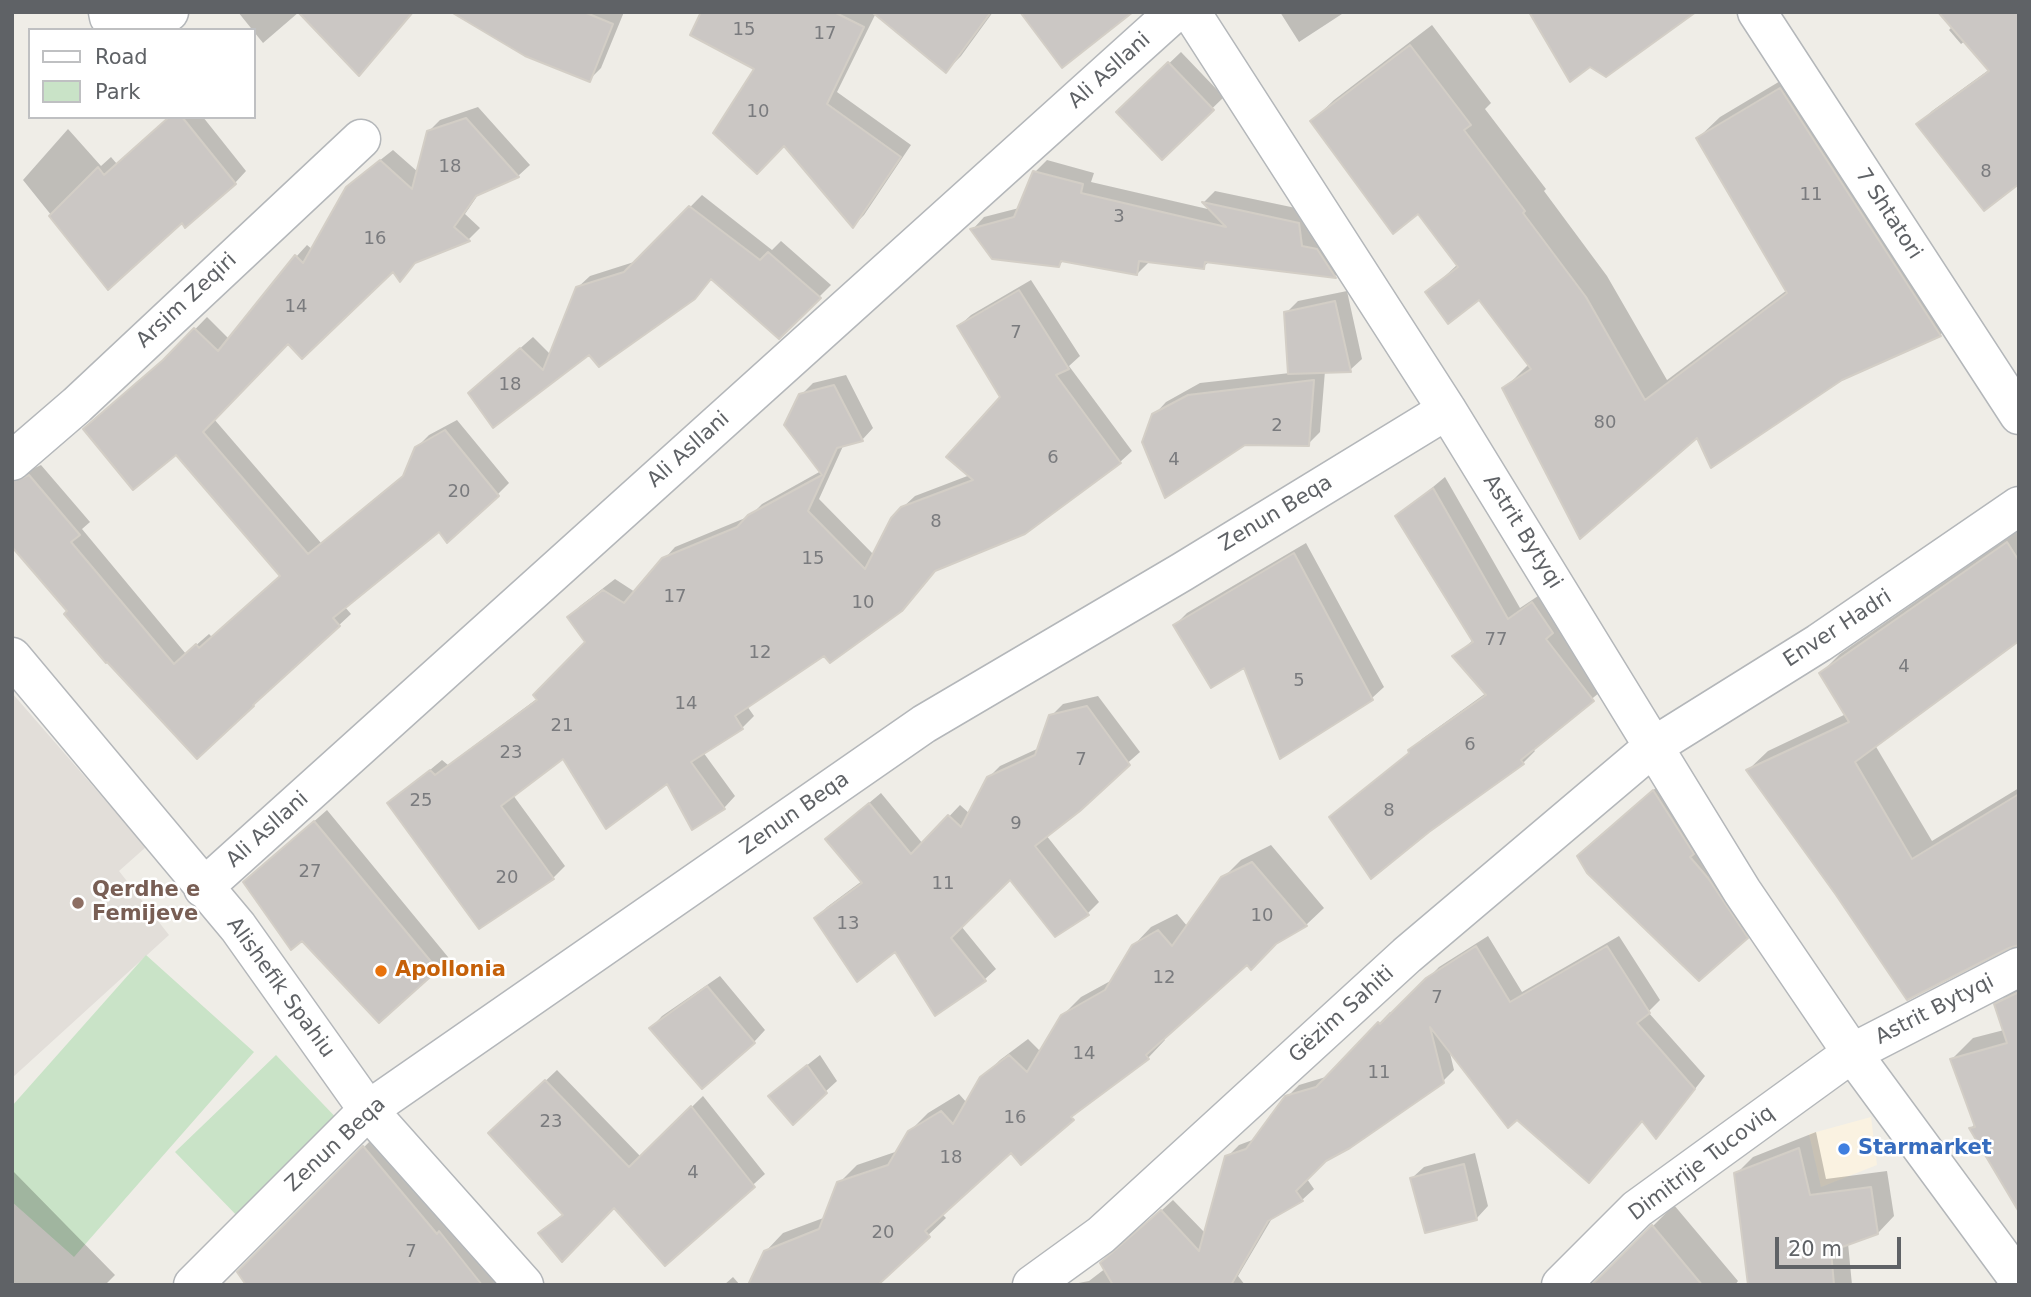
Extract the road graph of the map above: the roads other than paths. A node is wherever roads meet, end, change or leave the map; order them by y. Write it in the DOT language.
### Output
graph roads {
  1 [pos="108,12"];
  2 [pos="169,12"];
  3 [pos="1175,12"];
  4 [pos="1191,12"];
  5 [pos="1757,12"];
  6 [pos="121,28"];
  7 [pos="141,28"];
  8 [pos="360,139"];
  9 [pos="1447,410"];
  10 [pos="2019,415"];
  11 [pos="12,461"];
  12 [pos="2019,506"];
  13 [pos="12,657"];
  14 [pos="1654,746"];
  15 [pos="203,888"];
  16 [pos="2019,967"];
  17 [pos="1852,1053"];
  18 [pos="368,1110"];
  19 [pos="2018,1283"];
  20 [pos="193,1285"];
  21 [pos="524,1285"];
  22 [pos="1032,1285"];
  23 [pos="1561,1285"];
  1 -- 6 [label="street"];
  2 -- 7 [label="street"];
  3 -- 15 [label="street, Ali Asllani"];
  4 -- 9 [label="street, Astrit Bytyqi"];
  5 -- 10 [label="street, 7 Shtatori"];
  8 -- 11 [label="street, Arsim Zeqiri"];
  9 -- 14 [label="street, Astrit Bytyqi"];
  9 -- 18 [label="street, Zenun Beqa"];
  12 -- 14 [label="street, Enver Hadri"];
  13 -- 15 [label="street, Alishefik Spahiu"];
  14 -- 17 [label="street, Astrit Bytyqi"];
  14 -- 22 [label="street, Gëzim Sahiti"];
  15 -- 18 [label="street, Alishefik Spahiu"];
  16 -- 17 [label="street, Astrit Bytyqi"];
  17 -- 19 [label="street, Astrit Bytyqi"];
  17 -- 23 [label="street, Dimitrije Tucoviq"];
  18 -- 20 [label="street, Zenun Beqa"];
  18 -- 21 [label="street, Alishefik Spahiu"];
}
